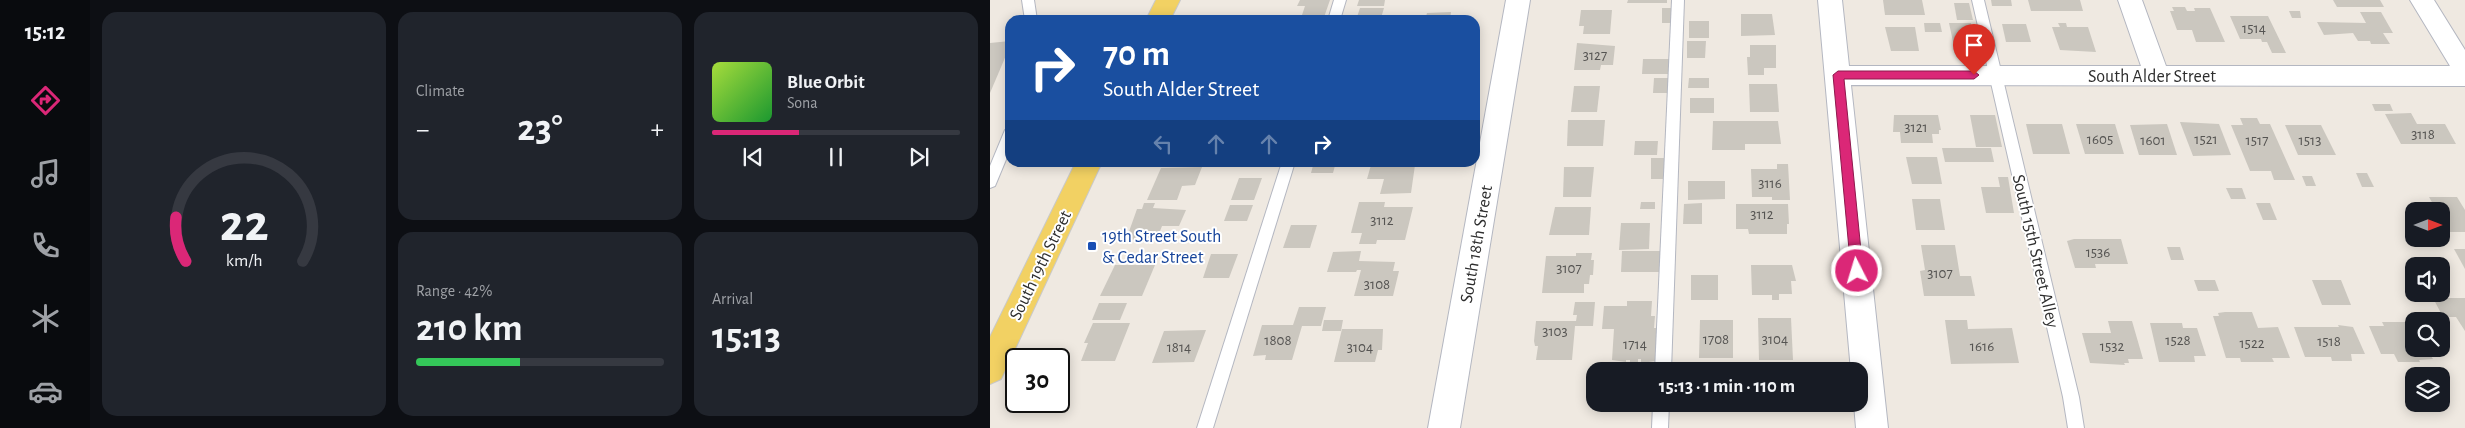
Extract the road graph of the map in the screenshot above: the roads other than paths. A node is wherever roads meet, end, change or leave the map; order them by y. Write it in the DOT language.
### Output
graph roads {
  1 [pos="1028,0"];
  2 [pos="1168,0"];
  3 [pos="1340,0"];
  4 [pos="1518,0"];
  5 [pos="1678,0"];
  6 [pos="1830,0"];
  7 [pos="1978,0"];
  8 [pos="2130,0"];
  9 [pos="2422,0"];
  10 [pos="1030,15"];
  11 [pos="1160,15"];
  12 [pos="1336,15"];
  13 [pos="2465,70"];
  14 [pos="1838,75"];
  15 [pos="1994,75"];
  16 [pos="2157,76"];
  17 [pos="2465,76"];
  18 [pos="1005,146"];
  19 [pos="1087,167"];
  20 [pos="1287,167"];
  21 [pos="990,182"];
  22 [pos="1663,362"];
  23 [pos="990,368"];
  24 [pos="1661,412"];
  25 [pos="1205,428"];
  26 [pos="1444,428"];
  27 [pos="1660,428"];
  28 [pos="1872,428"];
  29 [pos="2076,428"];
  1 -- 10 [label="lane"];
  2 -- 11 [label="main road"];
  3 -- 12 [label="lane"];
  4 -- 26 [label="street, South 18th Street"];
  5 -- 22 [label="lane"];
  6 -- 14 [label="street"];
  7 -- 15 [label="lane, South 15th Street Alley"];
  8 -- 16 [label="street"];
  9 -- 13 [label="street"];
  14 -- 15 [label="street, South Alder Street"];
  14 -- 28 [label="street"];
  15 -- 16 [label="street, South Alder Street"];
  15 -- 29 [label="lane, South 15th Street Alley"];
  16 -- 17 [label="street, South Alder Street"];
  18 -- 21 [label="lane"];
  19 -- 23 [label="main road, South 19th Street"];
  20 -- 25 [label="lane"];
  24 -- 27 [label="lane"];
}
